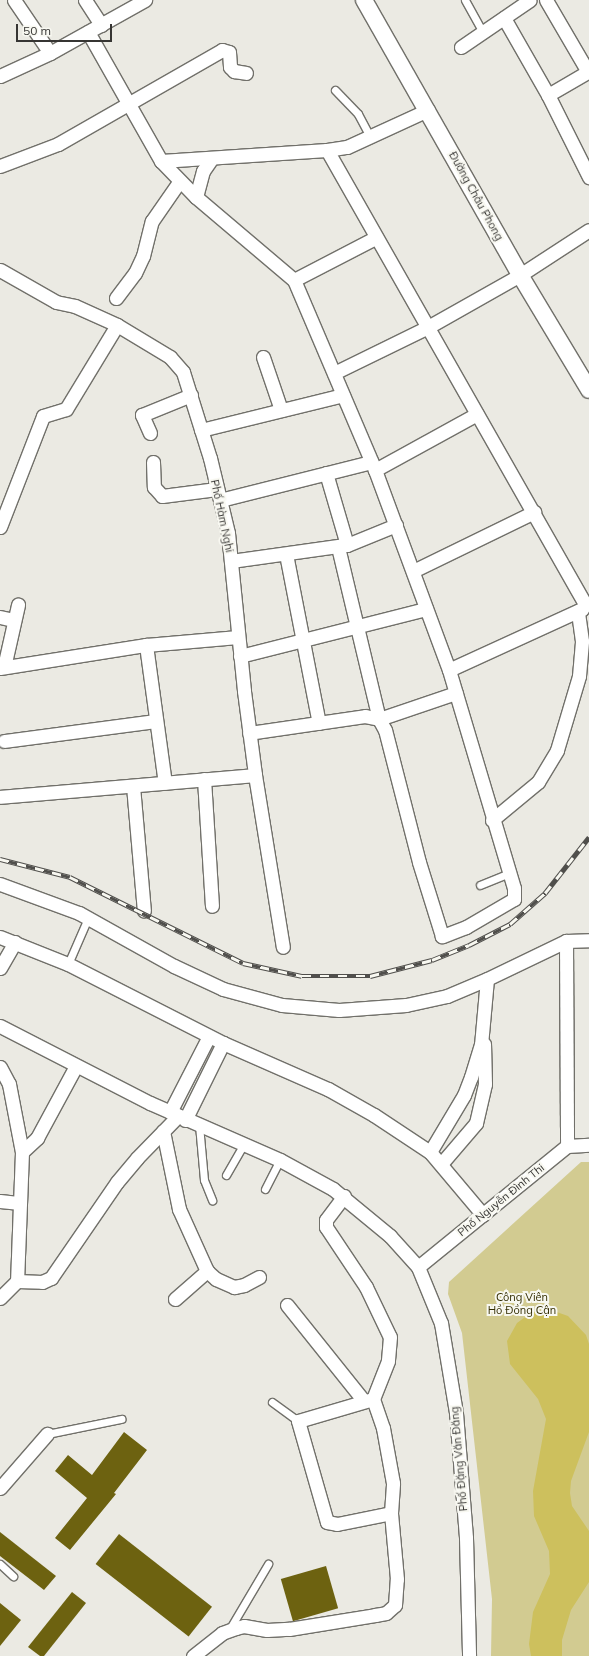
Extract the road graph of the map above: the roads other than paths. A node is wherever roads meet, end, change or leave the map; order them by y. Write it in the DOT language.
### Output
graph roads {
  1 [pos="14,0"];
  2 [pos="85,0"];
  3 [pos="145,0"];
  4 [pos="364,0"];
  5 [pos="465,0"];
  6 [pos="530,0"];
  7 [pos="546,0"];
  8 [pos="504,18"];
  9 [pos="100,25"];
  10 [pos="88,32"];
  11 [pos="483,32"];
  12 [pos="461,47"];
  13 [pos="50,54"];
  14 [pos="588,72"];
  15 [pos="246,73"];
  16 [pos="0,76"];
  17 [pos="335,90"];
  18 [pos="548,95"];
  19 [pos="127,104"];
  20 [pos="428,110"];
  21 [pos="371,138"];
  22 [pos="327,150"];
  23 [pos="212,158"];
  24 [pos="161,161"];
  25 [pos="0,166"];
  26 [pos="589,177"];
  27 [pos="179,182"];
  28 [pos="196,197"];
  29 [pos="589,230"];
  30 [pos="375,238"];
  31 [pos="0,270"];
  32 [pos="520,275"];
  33 [pos="294,280"];
  34 [pos="116,298"];
  35 [pos="117,325"];
  36 [pos="428,327"];
  37 [pos="263,357"];
  38 [pos="334,373"];
  39 [pos="589,390"];
  40 [pos="191,395"];
  41 [pos="343,395"];
  42 [pos="281,410"];
  43 [pos="477,414"];
  44 [pos="201,430"];
  45 [pos="150,433"];
  46 [pos="153,462"];
  47 [pos="373,466"];
  48 [pos="326,473"];
  49 [pos="218,494"];
  50 [pos="3,507"];
  51 [pos="534,512"];
  52 [pos="396,525"];
  53 [pos="0,527"];
  54 [pos="343,546"];
  55 [pos="286,554"];
  56 [pos="231,561"];
  57 [pos="413,571"];
  58 [pos="18,605"];
  59 [pos="584,606"];
  60 [pos="426,608"];
  61 [pos="0,617"];
  62 [pos="14,620"];
  63 [pos="358,627"];
  64 [pos="238,637"];
  65 [pos="305,641"];
  66 [pos="146,645"];
  67 [pos="240,656"];
  68 [pos="2,667"];
  69 [pos="449,670"];
  70 [pos="456,694"];
  71 [pos="378,719"];
  72 [pos="155,721"];
  73 [pos="319,723"];
  74 [pos="249,733"];
  75 [pos="4,741"];
  76 [pos="255,775"];
  77 [pos="204,779"];
  78 [pos="164,783"];
  79 [pos="133,786"];
  80 [pos="0,798"];
  81 [pos="492,820"];
  82 [pos="509,872"];
  83 [pos="0,884"];
  84 [pos="480,885"];
  85 [pos="212,906"];
  86 [pos="144,912"];
  87 [pos="88,918"];
  88 [pos="0,937"];
  89 [pos="589,940"];
  90 [pos="566,941"];
  91 [pos="15,942"];
  92 [pos="283,947"];
  93 [pos="68,964"];
  94 [pos="0,968"];
  95 [pos="487,979"];
  96 [pos="0,1026"];
  97 [pos="483,1030"];
  98 [pos="209,1036"];
  99 [pos="223,1043"];
  100 [pos="76,1066"];
  101 [pos="0,1067"];
  102 [pos="178,1116"];
  103 [pos="198,1125"];
  104 [pos="163,1131"];
  105 [pos="244,1144"];
  106 [pos="589,1145"];
  107 [pos="568,1146"];
  108 [pos="22,1152"];
  109 [pos="430,1152"];
  110 [pos="280,1160"];
  111 [pos="440,1164"];
  112 [pos="226,1175"];
  113 [pos="265,1189"];
  114 [pos="344,1196"];
  115 [pos="212,1200"];
  116 [pos="0,1202"];
  117 [pos="20,1203"];
  118 [pos="483,1214"];
  119 [pos="418,1267"];
  120 [pos="207,1270"];
  121 [pos="259,1277"];
  122 [pos="17,1281"];
  123 [pos="0,1298"];
  124 [pos="175,1299"];
  125 [pos="286,1305"];
  126 [pos="368,1400"];
  127 [pos="272,1402"];
  128 [pos="121,1419"];
  129 [pos="298,1421"];
  130 [pos="47,1434"];
  131 [pos="0,1488"];
  132 [pos="391,1513"];
  133 [pos="0,1564"];
  134 [pos="268,1564"];
  135 [pos="13,1576"];
  136 [pos="229,1630"];
  137 [pos="194,1656"];
  138 [pos="470,1656"];
  1 -- 13 [label="street"];
  2 -- 9 [label="street"];
  3 -- 9 [label="street"];
  4 -- 20 [label="street, Đường Châu Phong"];
  5 -- 11 [label="lane"];
  6 -- 8 [label="street"];
  7 -- 14 [label="street"];
  8 -- 11 [label="street"];
  8 -- 18 [label="street"];
  9 -- 10 [label="street"];
  10 -- 13 [label="street"];
  10 -- 19 [label="street"];
  11 -- 12 [label="street"];
  13 -- 16 [label="street"];
  14 -- 18 [label="street"];
  15 -- 19 [label="street"];
  17 -- 21 [label="lane"];
  18 -- 26 [label="street"];
  19 -- 24 [label="street"];
  19 -- 25 [label="street"];
  20 -- 21 [label="street"];
  20 -- 32 [label="street, Đường Châu Phong"];
  21 -- 22 [label="street"];
  22 -- 23 [label="street"];
  22 -- 30 [label="street"];
  23 -- 24 [label="street"];
  23 -- 28 [label="street"];
  24 -- 27 [label="street"];
  27 -- 28 [label="street"];
  27 -- 34 [label="street"];
  28 -- 33 [label="street"];
  29 -- 32 [label="street"];
  30 -- 33 [label="street"];
  30 -- 36 [label="street"];
  31 -- 35 [label="street, Phố Hàm Nghi"];
  32 -- 36 [label="street"];
  32 -- 39 [label="street, Đường Châu Phong"];
  33 -- 38 [label="street"];
  35 -- 40 [label="street, Phố Hàm Nghi"];
  35 -- 50 [label="street"];
  36 -- 38 [label="street"];
  36 -- 43 [label="street"];
  37 -- 42 [label="street"];
  38 -- 41 [label="street"];
  40 -- 44 [label="street, Phố Hàm Nghi"];
  40 -- 45 [label="street"];
  41 -- 42 [label="street"];
  41 -- 47 [label="street"];
  42 -- 44 [label="street"];
  43 -- 47 [label="street"];
  43 -- 51 [label="street"];
  44 -- 49 [label="street, Phố Hàm Nghi"];
  46 -- 49 [label="street"];
  47 -- 48 [label="street"];
  47 -- 52 [label="street"];
  48 -- 49 [label="street"];
  48 -- 54 [label="street"];
  49 -- 56 [label="street, Phố Hàm Nghi"];
  50 -- 53 [label="street"];
  51 -- 57 [label="street"];
  51 -- 59 [label="street"];
  52 -- 54 [label="street"];
  52 -- 57 [label="street"];
  54 -- 55 [label="street"];
  54 -- 63 [label="street"];
  55 -- 56 [label="street"];
  55 -- 65 [label="street"];
  56 -- 64 [label="street, Phố Hàm Nghi"];
  57 -- 60 [label="street"];
  58 -- 62 [label="street"];
  59 -- 69 [label="street"];
  59 -- 81 [label="street"];
  60 -- 63 [label="street"];
  60 -- 69 [label="street"];
  61 -- 62 [label="street"];
  62 -- 68 [label="street"];
  63 -- 65 [label="street"];
  63 -- 71 [label="street"];
  64 -- 66 [label="street"];
  64 -- 67 [label="street, Phố Hàm Nghi"];
  65 -- 67 [label="street"];
  65 -- 73 [label="street"];
  66 -- 68 [label="street"];
  66 -- 72 [label="street"];
  67 -- 74 [label="street, Phố Hàm Nghi"];
  69 -- 70 [label="street"];
  70 -- 71 [label="street"];
  70 -- 81 [label="street"];
  71 -- 73 [label="street"];
  71 -- 82 [label="street"];
  72 -- 75 [label="street"];
  72 -- 78 [label="street"];
  73 -- 74 [label="street"];
  74 -- 76 [label="street, Phố Hàm Nghi"];
  76 -- 77 [label="street"];
  76 -- 92 [label="street, Phố Hàm Nghi"];
  77 -- 78 [label="street"];
  77 -- 85 [label="street"];
  78 -- 79 [label="street"];
  79 -- 80 [label="street"];
  79 -- 86 [label="street"];
  81 -- 82 [label="street"];
  82 -- 84 [label="lane"];
  83 -- 87 [label="street"];
  87 -- 93 [label="lane"];
  87 -- 95 [label="street"];
  88 -- 91 [label="street"];
  89 -- 90 [label="street"];
  90 -- 95 [label="street"];
  90 -- 107 [label="street"];
  91 -- 93 [label="street"];
  91 -- 94 [label="street"];
  93 -- 98 [label="street"];
  95 -- 97 [label="street"];
  96 -- 100 [label="street, Phố Đặng Văn Đăng"];
  97 -- 109 [label="street"];
  97 -- 111 [label="street"];
  98 -- 99 [label="street"];
  98 -- 102 [label="street"];
  99 -- 102 [label="street"];
  99 -- 109 [label="street"];
  100 -- 102 [label="street, Phố Đặng Văn Đăng"];
  100 -- 108 [label="street"];
  101 -- 108 [label="street"];
  102 -- 103 [label="street, Phố Đặng Văn Đăng"];
  102 -- 104 [label="street"];
  103 -- 105 [label="street, Phố Đặng Văn Đăng"];
  103 -- 115 [label="lane"];
  104 -- 120 [label="street"];
  104 -- 122 [label="street"];
  105 -- 110 [label="street, Phố Đặng Văn Đăng"];
  105 -- 112 [label="lane"];
  106 -- 107 [label="street"];
  107 -- 118 [label="street, Phố Nguyễn Đình Thi"];
  108 -- 117 [label="street"];
  109 -- 111 [label="street"];
  110 -- 113 [label="lane"];
  110 -- 114 [label="street, Phố Đặng Văn Đăng"];
  111 -- 118 [label="street"];
  114 -- 119 [label="street, Phố Đặng Văn Đăng"];
  114 -- 126 [label="street"];
  116 -- 117 [label="street"];
  117 -- 122 [label="street"];
  118 -- 119 [label="street, Phố Nguyễn Đình Thi"];
  119 -- 138 [label="street, Phố Đặng Văn Đăng"];
  120 -- 121 [label="street"];
  120 -- 124 [label="street"];
  122 -- 123 [label="street"];
  125 -- 126 [label="street"];
  126 -- 129 [label="street"];
  126 -- 132 [label="street"];
  127 -- 129 [label="lane"];
  128 -- 130 [label="lane"];
  129 -- 132 [label="street"];
  130 -- 131 [label="street"];
  132 -- 136 [label="street"];
  133 -- 135 [label="lane"];
  134 -- 136 [label="lane"];
  136 -- 137 [label="street"];
}
